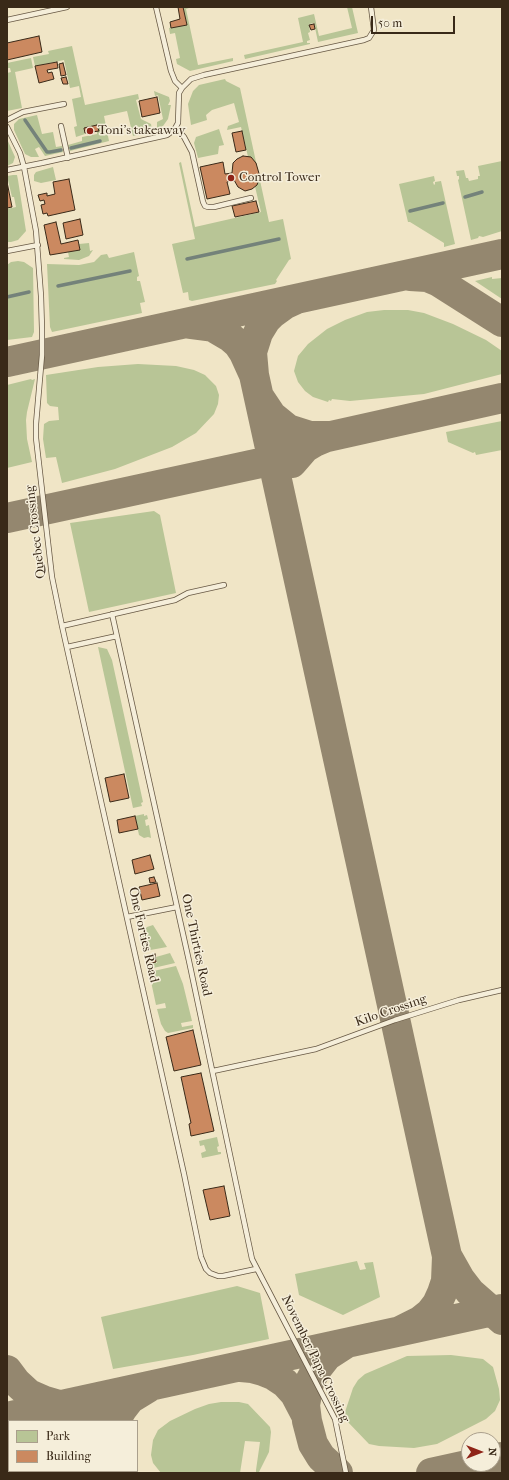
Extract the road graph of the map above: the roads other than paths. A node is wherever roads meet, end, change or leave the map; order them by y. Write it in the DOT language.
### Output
graph roads {
  1 [pos="67,7"];
  2 [pos="156,7"];
  3 [pos="371,7"];
  4 [pos="7,20"];
  5 [pos="182,88"];
  6 [pos="64,104"];
  7 [pos="7,120"];
  8 [pos="61,126"];
  9 [pos="7,127"];
  10 [pos="176,128"];
  11 [pos="68,158"];
  12 [pos="24,167"];
  13 [pos="7,170"];
  14 [pos="251,198"];
  15 [pos="38,245"];
  16 [pos="7,251"];
  17 [pos="224,586"];
  18 [pos="57,601"];
  19 [pos="112,614"];
  20 [pos="62,626"];
  21 [pos="116,636"];
  22 [pos="67,647"];
  23 [pos="177,907"];
  24 [pos="127,917"];
  25 [pos="502,990"];
  26 [pos="213,1071"];
  27 [pos="256,1269"];
  28 [pos="263,1280"];
  29 [pos="346,1473"];
  1 -- 4 [label="lane"];
  2 -- 5 [label="lane"];
  3 -- 5 [label="lane"];
  5 -- 10 [label="lane"];
  6 -- 7 [label="lane"];
  8 -- 11 [label="lane"];
  9 -- 12 [label="lane, Quebec Crossing"];
  10 -- 11 [label="lane"];
  10 -- 14 [label="lane"];
  11 -- 12 [label="lane"];
  12 -- 13 [label="lane"];
  12 -- 15 [label="lane, Quebec Crossing"];
  15 -- 16 [label="lane"];
  15 -- 18 [label="lane, Quebec Crossing"];
  17 -- 19 [label="lane"];
  18 -- 20 [label="lane, One Forties Road"];
  19 -- 20 [label="lane"];
  19 -- 21 [label="lane, One Thirties Road"];
  20 -- 22 [label="lane, One Forties Road"];
  21 -- 22 [label="lane"];
  21 -- 23 [label="lane, One Thirties Road"];
  22 -- 24 [label="lane, One Forties Road"];
  23 -- 24 [label="lane"];
  23 -- 26 [label="lane, One Thirties Road"];
  24 -- 27 [label="lane, One Forties Road"];
  25 -- 26 [label="lane, Kilo Crossing"];
  26 -- 27 [label="lane, One Thirties Road"];
  27 -- 28 [label="lane, One Thirties Road"];
  28 -- 29 [label="lane, November/Papa Crossing"];
}
